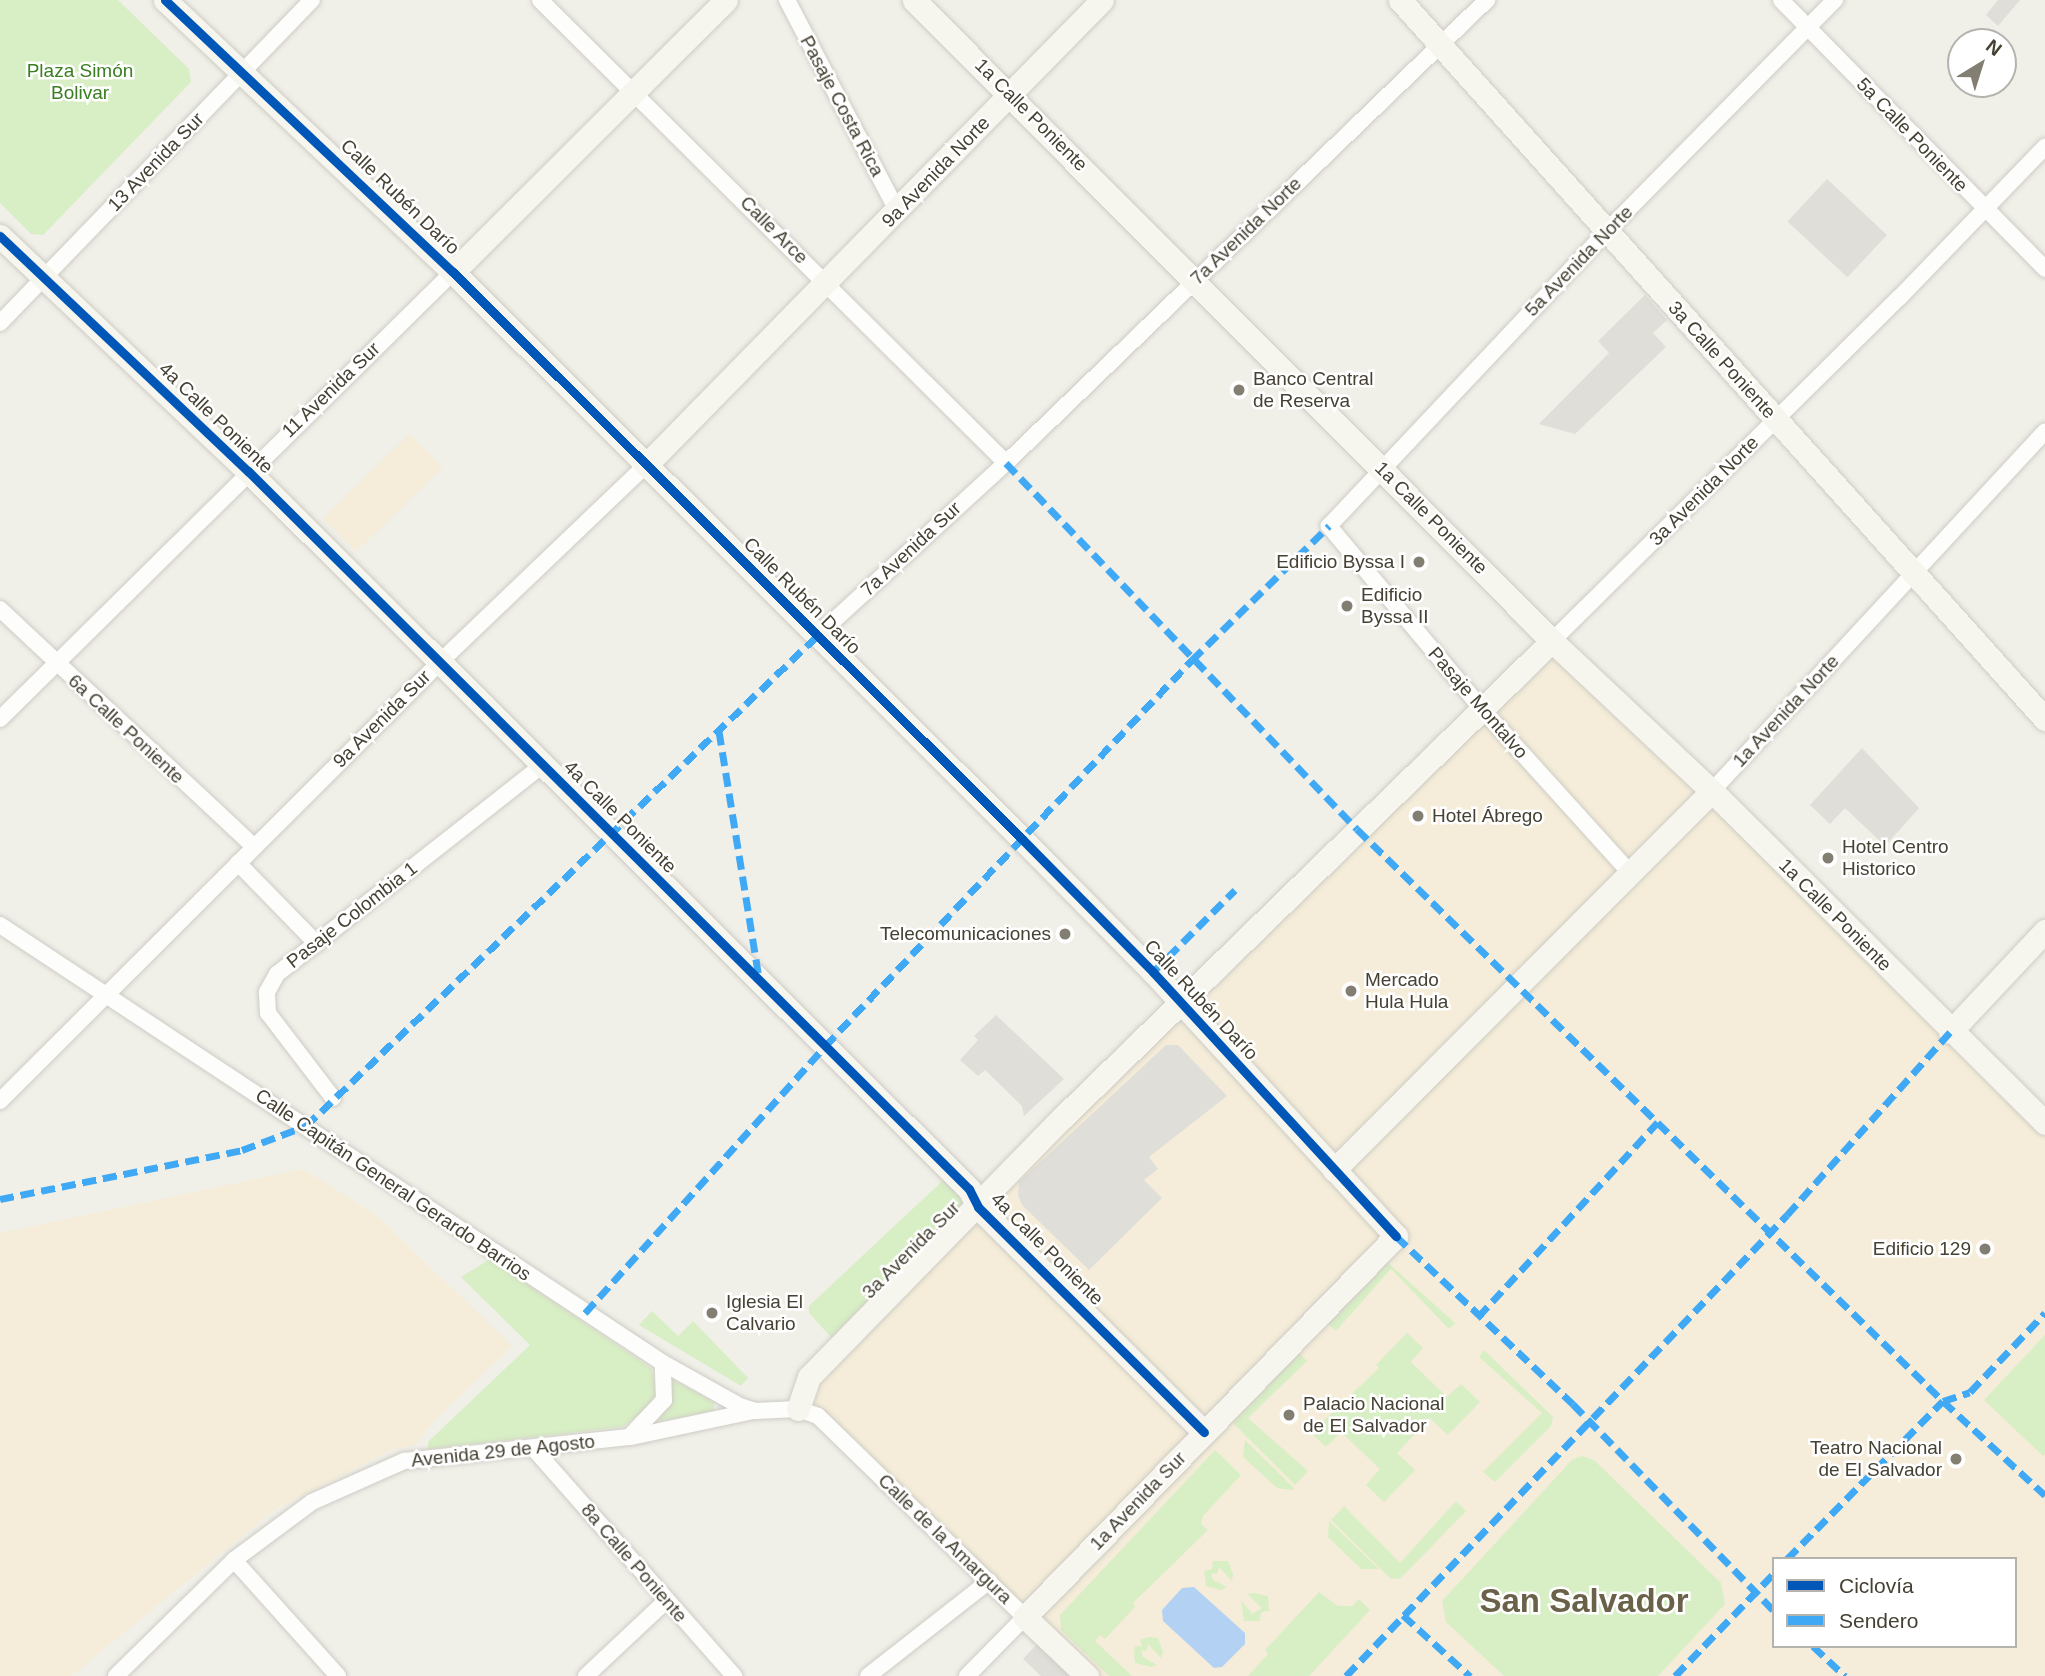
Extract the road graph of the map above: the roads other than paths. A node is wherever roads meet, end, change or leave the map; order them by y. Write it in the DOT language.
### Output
graph roads {
  1 [pos="165,0"];
  2 [pos="312,0"];
  3 [pos="540,0"];
  4 [pos="726,0"];
  5 [pos="787,0"];
  6 [pos="914,0"];
  7 [pos="1102,0"];
  8 [pos="1400,0"];
  9 [pos="1487,0"];
  10 [pos="1781,0"];
  11 [pos="1835,0"];
  12 [pos="1808,28"];
  13 [pos="1440,44"];
  14 [pos="243,72"];
  15 [pos="633,90"];
  16 [pos="1011,95"];
  17 [pos="2045,147"];
  18 [pos="1984,210"];
  19 [pos="898,212"];
  20 [pos="1607,231"];
  21 [pos="0,236"];
  22 [pos="2045,270"];
  23 [pos="453,272"];
  24 [pos="43,278"];
  25 [pos="1195,279"];
  26 [pos="827,283"];
  27 [pos="0,323"];
  28 [pos="1776,420"];
  29 [pos="2045,432"];
  30 [pos="1006,463"];
  31 [pos="646,465"];
  32 [pos="1381,468"];
  33 [pos="248,471"];
  34 [pos="1329,526"];
  35 [pos="1913,573"];
  36 [pos="0,609"];
  37 [pos="817,636"];
  38 [pos="1552,641"];
  39 [pos="440,662"];
  40 [pos="54,663"];
  41 [pos="1482,709"];
  42 [pos="0,719"];
  43 [pos="2045,719"];
  44 [pos="543,765"];
  45 [pos="1712,791"];
  46 [pos="1357,829"];
  47 [pos="254,847"];
  48 [pos="238,863"];
  49 [pos="1632,875"];
  50 [pos="0,925"];
  51 [pos="2043,936"];
  52 [pos="317,944"];
  53 [pos="109,996"];
  54 [pos="1178,1001"];
  55 [pos="1950,1032"];
  56 [pos="333,1098"];
  57 [pos="0,1101"];
  58 [pos="2045,1122"];
  59 [pos="1334,1170"];
  60 [pos="978,1207"];
  61 [pos="1396,1236"];
  62 [pos="663,1363"];
  63 [pos="798,1409"];
  64 [pos="755,1411"];
  65 [pos="1204,1432"];
  66 [pos="629,1437"];
  67 [pos="534,1449"];
  68 [pos="234,1560"];
  69 [pos="989,1581"];
  70 [pos="667,1600"];
  71 [pos="1026,1617"];
  72 [pos="116,1676"];
  73 [pos="338,1676"];
  74 [pos="586,1676"];
  75 [pos="734,1676"];
  76 [pos="868,1676"];
  77 [pos="967,1676"];
  78 [pos="1087,1676"];
  1 -- 14 [label="main road, Calle Rubén Darío"];
  2 -- 14 [label="street, 13 Avenida Sur"];
  3 -- 15 [label="street, Calle Arce"];
  4 -- 15 [label="main road, 11 Avenida Sur"];
  5 -- 19 [label="street, Pasaje Costa Rica"];
  6 -- 16 [label="main road, 1a Calle Poniente"];
  7 -- 16 [label="main road, 9a Avenida Norte"];
  8 -- 13 [label="main road, 3a Calle Poniente"];
  9 -- 13 [label="street, 7a Avenida Norte"];
  10 -- 12 [label="street, 5a Calle Poniente"];
  11 -- 12 [label="street, 5a Avenida Norte"];
  12 -- 18 [label="street, 5a Calle Poniente"];
  12 -- 20 [label="street, 5a Avenida Norte"];
  13 -- 20 [label="main road, 3a Calle Poniente"];
  13 -- 25 [label="street, 7a Avenida Norte"];
  14 -- 23 [label="main road, Calle Rubén Darío"];
  14 -- 24 [label="street, 13 Avenida Sur"];
  15 -- 23 [label="main road, 11 Avenida Sur"];
  15 -- 26 [label="street, Calle Arce"];
  16 -- 19 [label="main road, 9a Avenida Norte"];
  16 -- 25 [label="main road, 1a Calle Poniente"];
  17 -- 18 [label="street, 3a Avenida Norte"];
  18 -- 22 [label="street, 5a Calle Poniente"];
  18 -- 28 [label="street, 3a Avenida Norte"];
  19 -- 26 [label="main road, 9a Avenida Norte"];
  20 -- 28 [label="main road, 3a Calle Poniente"];
  20 -- 32 [label="street, 5a Avenida Norte"];
  21 -- 24 [label="main road, 4a Calle Poniente"];
  23 -- 31 [label="main road, Calle Rubén Darío"];
  23 -- 33 [label="street, 11 Avenida Sur"];
  24 -- 27 [label="street, 13 Avenida Sur"];
  24 -- 33 [label="main road, 4a Calle Poniente"];
  25 -- 30 [label="street, 7a Avenida Norte"];
  25 -- 32 [label="main road, 1a Calle Poniente"];
  26 -- 30 [label="street, Calle Arce"];
  26 -- 31 [label="main road, 9a Avenida Sur"];
  28 -- 35 [label="main road, 3a Calle Poniente"];
  28 -- 38 [label="street, 3a Avenida Norte"];
  29 -- 35 [label="street, 1a Avenida Norte"];
  30 -- 37 [label="street, 7a Avenida Sur"];
  31 -- 37 [label="main road, Calle Rubén Darío"];
  31 -- 39 [label="street, 9a Avenida Sur"];
  32 -- 34 [label="street, 5a Avenida Norte"];
  32 -- 38 [label="main road, 1a Calle Poniente"];
  33 -- 39 [label="main road, 4a Calle Poniente"];
  33 -- 40 [label="street, 11 Avenida Sur"];
  34 -- 41 [label="street, Pasaje Montalvo"];
  35 -- 43 [label="main road, 3a Calle Poniente"];
  35 -- 45 [label="street, 1a Avenida Norte"];
  36 -- 40 [label="street, 6a Calle Poniente"];
  37 -- 54 [label="main road, Calle Rubén Darío"];
  38 -- 41 [label="main road, 3a Avenida Norte"];
  38 -- 45 [label="main road, 1a Calle Poniente"];
  39 -- 44 [label="main road, 4a Calle Poniente"];
  39 -- 47 [label="street, 9a Avenida Sur"];
  40 -- 42 [label="street, 11 Avenida Sur"];
  40 -- 47 [label="street, 6a Calle Poniente"];
  41 -- 46 [label="main road, 3a Avenida Norte"];
  41 -- 49 [label="street, Pasaje Montalvo"];
  44 -- 52 [label="street, Pasaje Colombia 1"];
  44 -- 60 [label="main road, 4a Calle Poniente"];
  45 -- 49 [label="main road, 1a Avenida Norte"];
  45 -- 55 [label="main road, 1a Calle Poniente"];
  46 -- 54 [label="main road, 3a Avenida Sur"];
  47 -- 48 [label="street, 9a Avenida Sur"];
  48 -- 52 [label="street"];
  48 -- 53 [label="street, 9a Avenida Sur"];
  49 -- 59 [label="main road, 1a Avenida Norte"];
  50 -- 53 [label="street, Calle Capitán General Gerardo Barrios"];
  51 -- 55 [label="main road"];
  52 -- 56 [label="street, Pasaje Colombia 1"];
  53 -- 57 [label="street, 9a Avenida Sur"];
  53 -- 62 [label="street, Calle Capitán General Gerardo Barrios"];
  54 -- 59 [label="main road, Calle Rubén Darío"];
  54 -- 60 [label="main road, 3a Avenida Sur"];
  55 -- 58 [label="main road, 1a Calle Poniente"];
  59 -- 61 [label="main road, Calle Rubén Darío"];
  60 -- 63 [label="main road, 3a Avenida Sur"];
  60 -- 65 [label="main road, 4a Calle Poniente"];
  61 -- 65 [label="main road, 1a Avenida Sur"];
  62 -- 64 [label="street, Calle Capitán General Gerardo Barrios"];
  62 -- 66 [label="street"];
  63 -- 64 [label="street"];
  63 -- 69 [label="street, Calle de la Amargura"];
  64 -- 66 [label="street, Avenida 29 de Agosto"];
  65 -- 71 [label="main road, 1a Avenida Sur"];
  66 -- 67 [label="street, Avenida 29 de Agosto"];
  67 -- 68 [label="street, Avenida 29 de Agosto"];
  67 -- 70 [label="street, 8a Calle Poniente"];
  68 -- 72 [label="street, Avenida 29 de Agosto"];
  68 -- 73 [label="street"];
  69 -- 71 [label="street, Calle de la Amargura"];
  69 -- 76 [label="street"];
  70 -- 74 [label="street"];
  70 -- 75 [label="street, 8a Calle Poniente"];
  71 -- 77 [label="street, 1a Avenida Sur"];
  71 -- 78 [label="main road, Calle de la Amargura"];
}
